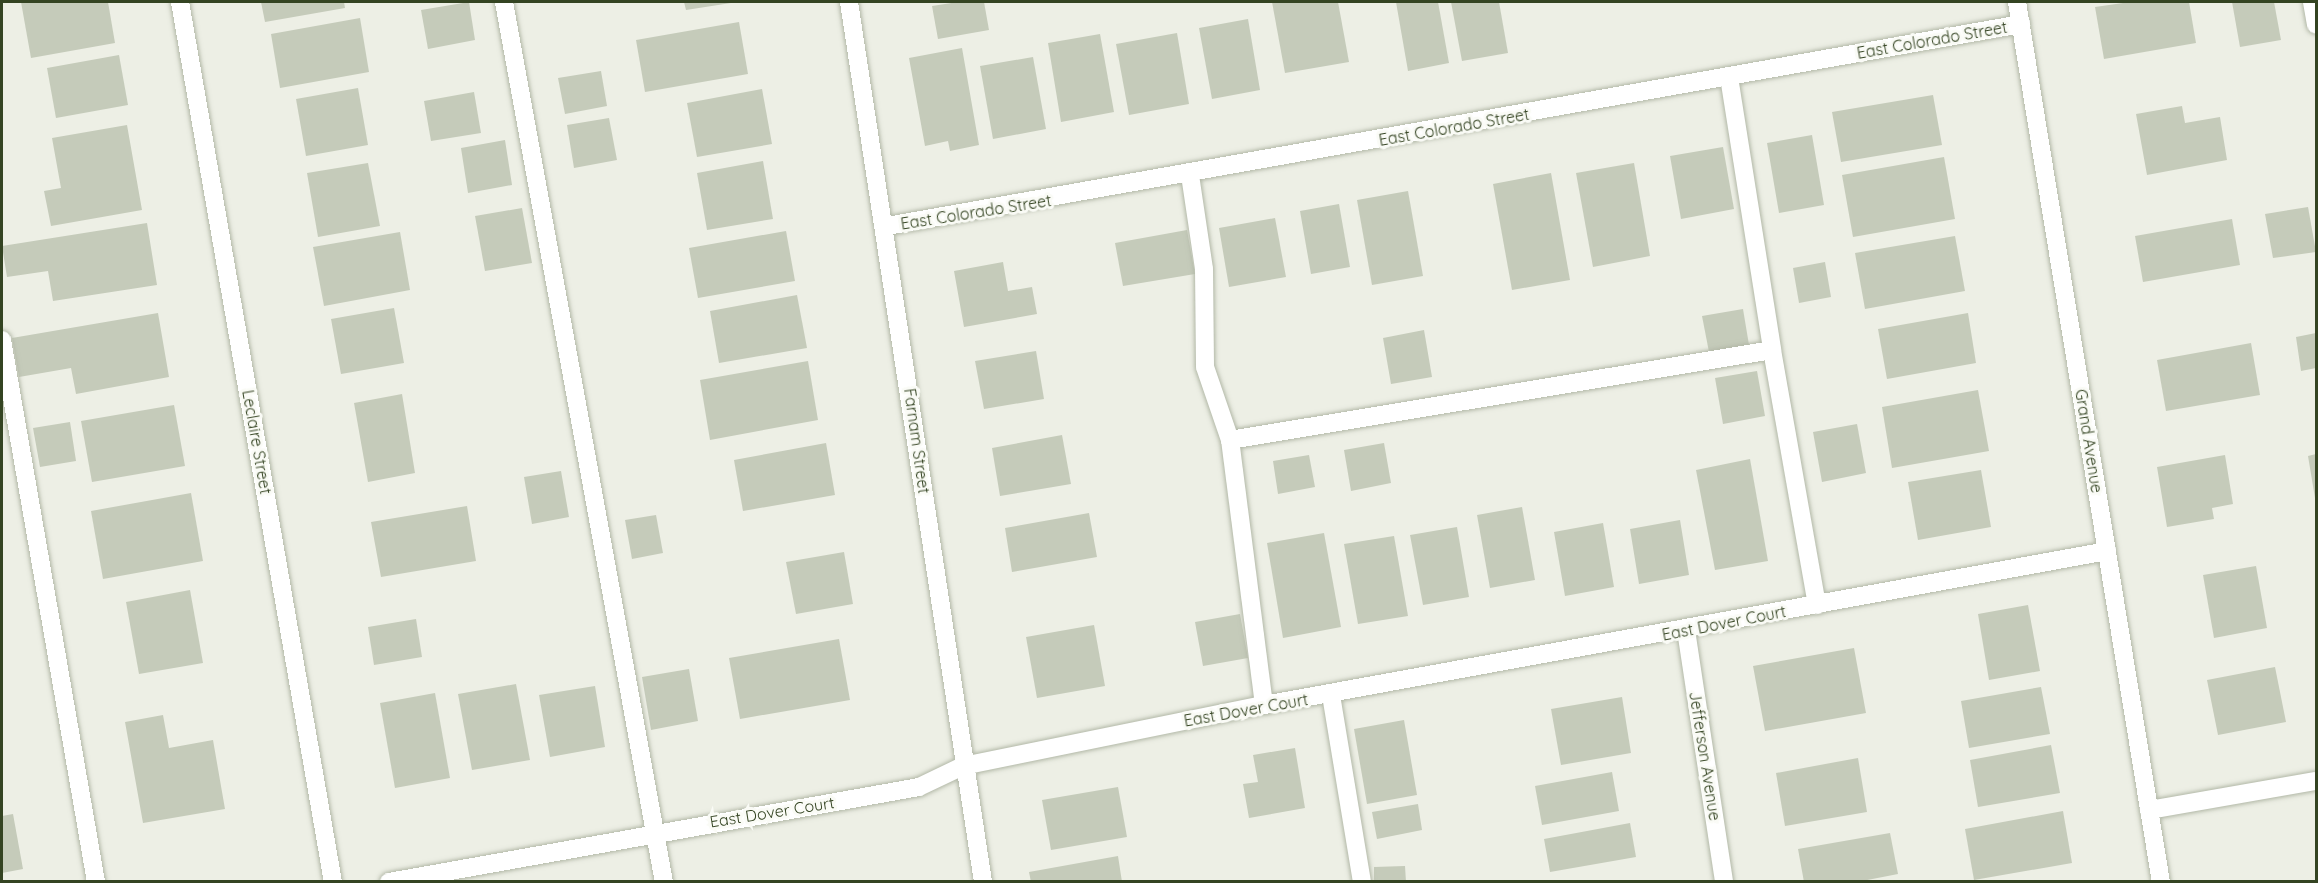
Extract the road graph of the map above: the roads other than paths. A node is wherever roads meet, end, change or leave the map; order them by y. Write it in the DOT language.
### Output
graph roads {
  1 [pos="180,2"];
  2 [pos="504,2"];
  3 [pos="849,2"];
  4 [pos="2017,2"];
  5 [pos="2312,2"];
  6 [pos="2021,24"];
  7 [pos="2316,26"];
  8 [pos="1729,77"];
  9 [pos="1190,175"];
  10 [pos="887,226"];
  11 [pos="2,340"];
  12 [pos="1772,350"];
  13 [pos="1230,440"];
  14 [pos="2107,551"];
  15 [pos="1817,605"];
  16 [pos="1686,630"];
  17 [pos="1331,695"];
  18 [pos="1264,705"];
  19 [pos="963,766"];
  20 [pos="2316,781"];
  21 [pos="2149,810"];
  22 [pos="656,831"];
  23 [pos="96,882"];
  24 [pos="333,882"];
  25 [pos="389,882"];
  26 [pos="664,882"];
  27 [pos="983,882"];
  28 [pos="1362,882"];
  29 [pos="1724,882"];
  30 [pos="2161,882"];
  1 -- 24 [label="street, Leclaire Street"];
  2 -- 22 [label="street"];
  3 -- 10 [label="street, Farnam Street"];
  4 -- 6 [label="street, Grand Avenue"];
  5 -- 7 [label="street"];
  6 -- 8 [label="street, East Colorado Street"];
  6 -- 14 [label="street, Grand Avenue"];
  8 -- 9 [label="street, East Colorado Street"];
  8 -- 12 [label="street"];
  9 -- 10 [label="street, East Colorado Street"];
  9 -- 13 [label="street"];
  10 -- 19 [label="street, Farnam Street"];
  11 -- 23 [label="street"];
  12 -- 13 [label="street"];
  12 -- 15 [label="street"];
  13 -- 18 [label="street"];
  14 -- 15 [label="street, East Dover Court"];
  14 -- 21 [label="street, Grand Avenue"];
  15 -- 16 [label="street, East Dover Court"];
  16 -- 17 [label="street, East Dover Court"];
  16 -- 29 [label="street, Jefferson Avenue"];
  17 -- 18 [label="street, East Dover Court"];
  17 -- 28 [label="street"];
  18 -- 19 [label="street, East Dover Court"];
  19 -- 22 [label="street, East Dover Court"];
  19 -- 27 [label="street, Farnam Street"];
  20 -- 21 [label="street"];
  21 -- 30 [label="street, Grand Avenue"];
  22 -- 25 [label="street, East Dover Court"];
  22 -- 26 [label="street"];
}
